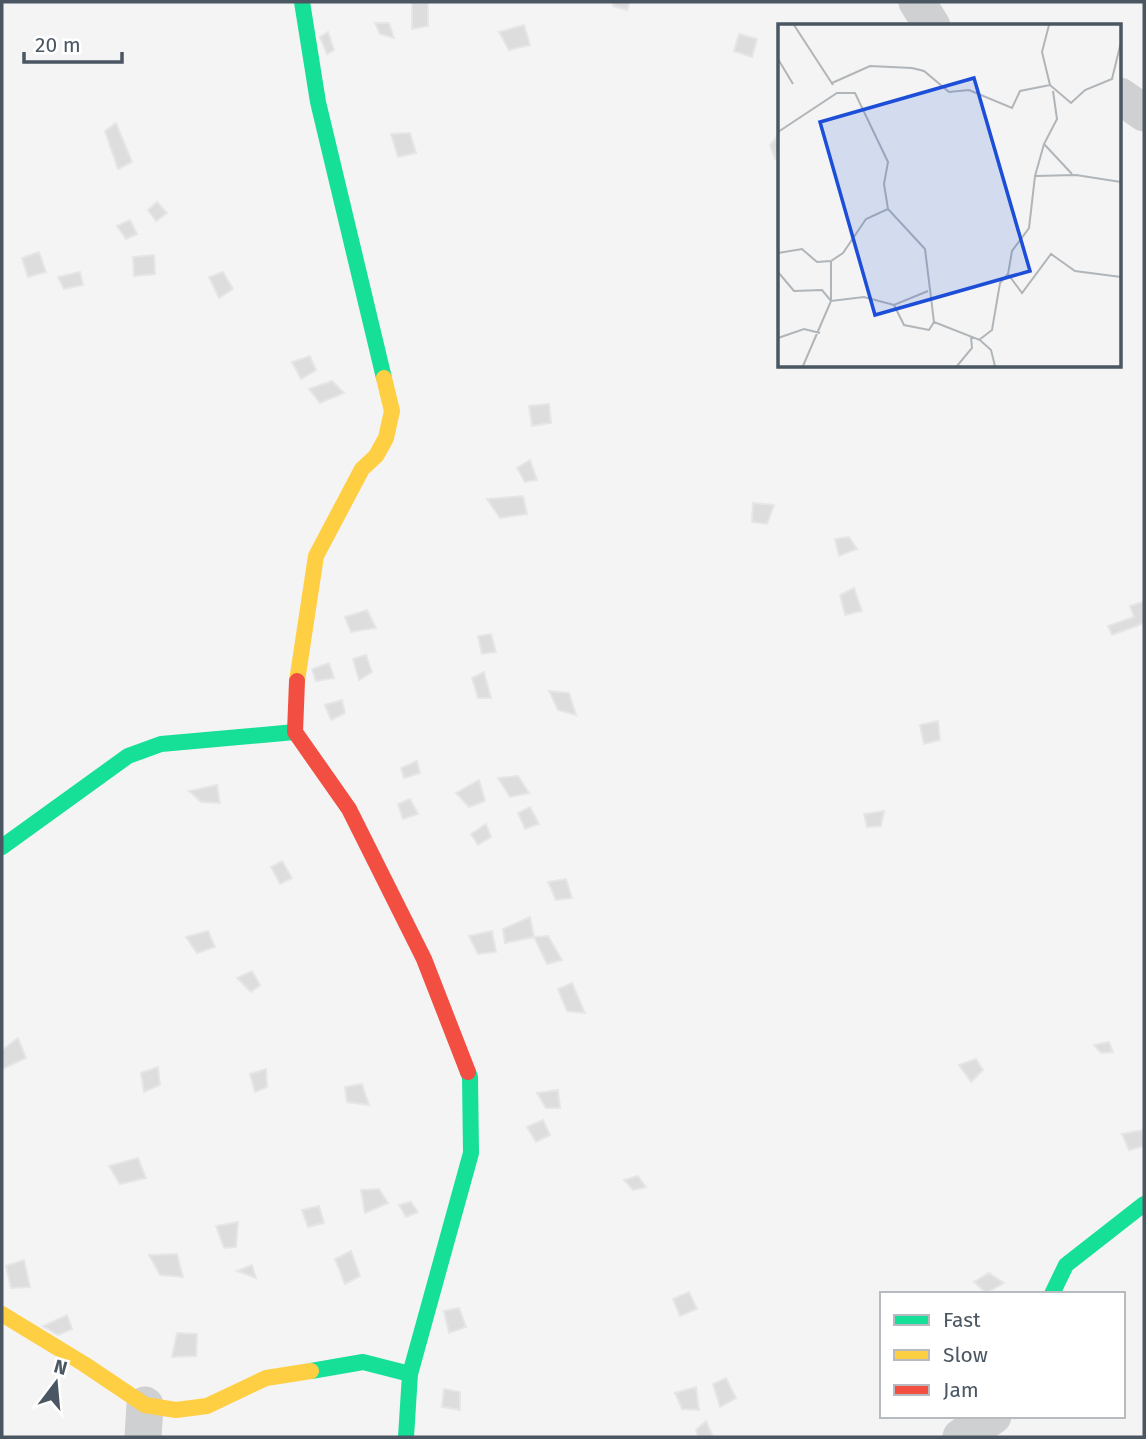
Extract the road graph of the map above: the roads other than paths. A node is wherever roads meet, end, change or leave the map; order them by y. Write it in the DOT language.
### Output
graph roads {
  1 [pos="303,2"];
  2 [pos="917,2"];
  3 [pos="931,24"];
  4 [pos="1122,97"];
  5 [pos="1144,113"];
  6 [pos="295,732"];
  7 [pos="2,847"];
  8 [pos="1144,1204"];
  9 [pos="1053,1292"];
  10 [pos="2,1314"];
  11 [pos="410,1374"];
  12 [pos="990,1418"];
  13 [pos="994,1418"];
  14 [pos="144,1421"];
  15 [pos="406,1437"];
  16 [pos="961,1437"];
  17 [pos="1002,1437"];
  1 -- 6 [label="street"];
  2 -- 3 [label="street"];
  4 -- 5 [label="street"];
  6 -- 7 [label="street"];
  6 -- 11 [label="street"];
  8 -- 9 [label="street"];
  10 -- 14 [label="street"];
  11 -- 14 [label="street"];
  11 -- 15 [label="street"];
  12 -- 16 [label="street"];
  13 -- 17 [label="street"];
}
